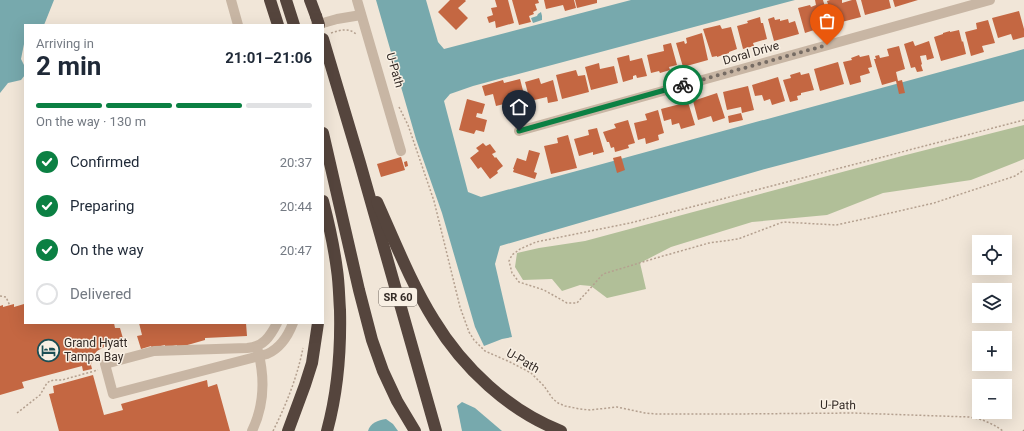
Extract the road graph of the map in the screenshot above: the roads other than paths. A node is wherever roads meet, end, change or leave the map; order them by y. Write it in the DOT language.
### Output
graph roads {
  1 [pos="232,0"];
  2 [pos="270,0"];
  3 [pos="286,0"];
  4 [pos="310,0"];
  5 [pos="357,0"];
  6 [pos="990,0"];
  7 [pos="361,15"];
  8 [pos="317,22"];
  9 [pos="238,24"];
  10 [pos="276,24"];
  11 [pos="293,24"];
  12 [pos="325,36"];
  13 [pos="519,131"];
  14 [pos="324,137"];
  15 [pos="401,151"];
  16 [pos="360,163"];
  17 [pos="324,205"];
  18 [pos="277,324"];
  19 [pos="293,324"];
  20 [pos="318,324"];
  21 [pos="258,351"];
  22 [pos="414,429"];
  23 [pos="252,431"];
  24 [pos="288,431"];
  25 [pos="327,431"];
  26 [pos="436,431"];
  27 [pos="561,431"];
  1 -- 9 [label="street"];
  2 -- 10 [label="highway"];
  3 -- 11 [label="highway"];
  4 -- 8 [label="highway"];
  5 -- 7 [label="street"];
  6 -- 13 [label="street, Doral Drive"];
  7 -- 8 [label="street"];
  7 -- 12 [label="street"];
  7 -- 15 [label="street"];
  12 -- 16 [label="highway, SR 60"];
  14 -- 22 [label="highway"];
  16 -- 26 [label="highway, SR 60"];
  16 -- 27 [label="highway"];
  17 -- 25 [label="highway"];
  18 -- 21 [label="street"];
  19 -- 21 [label="street"];
  20 -- 24 [label="highway"];
  21 -- 21 [label="street"];
  21 -- 23 [label="street"];
}
